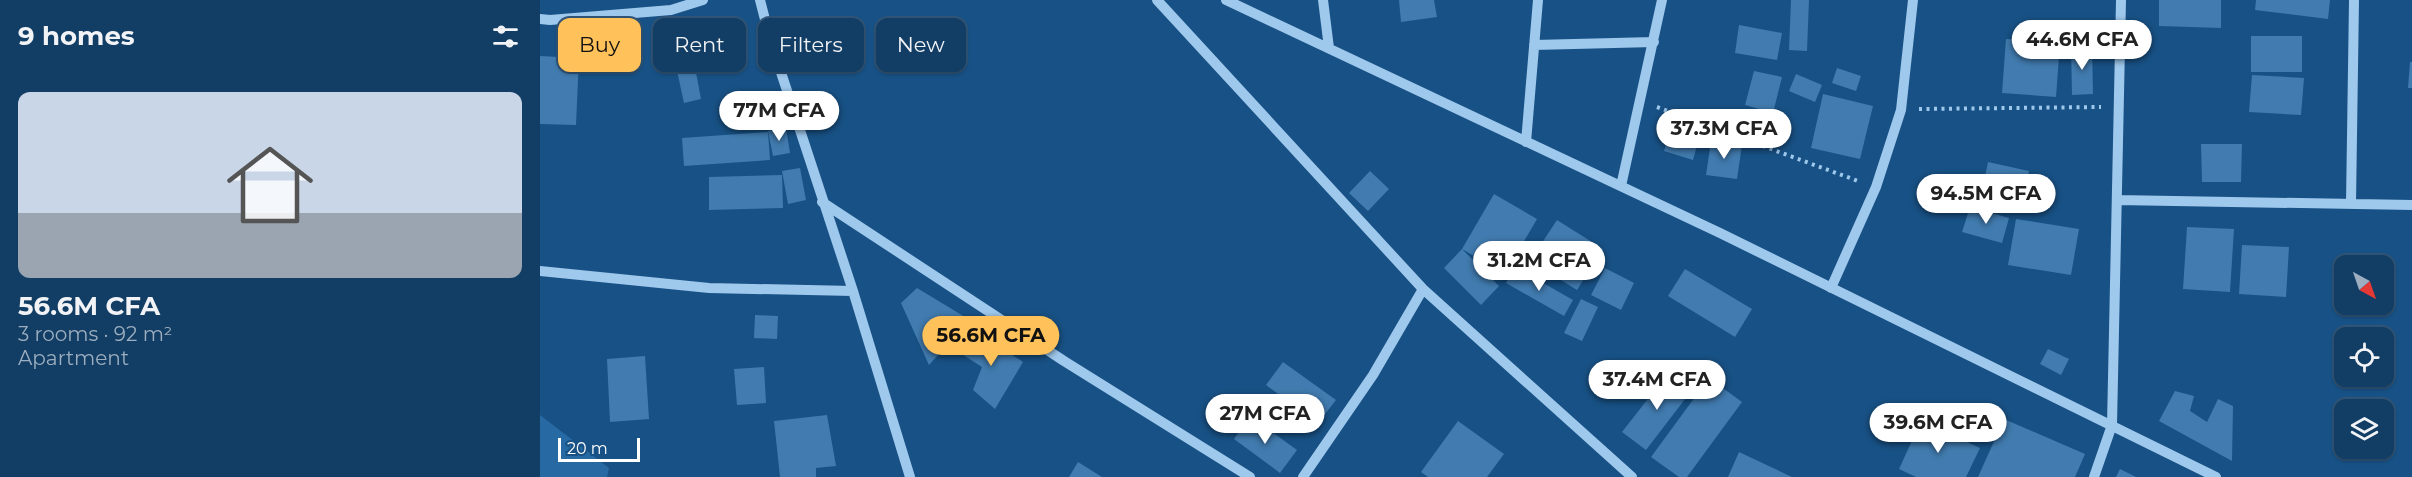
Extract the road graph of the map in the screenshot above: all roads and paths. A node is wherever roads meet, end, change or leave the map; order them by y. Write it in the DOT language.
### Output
graph roads {
  1 [pos="703,0"];
  2 [pos="760,0"];
  3 [pos="1157,0"];
  4 [pos="1226,0"];
  5 [pos="1323,0"];
  6 [pos="1538,0"];
  7 [pos="1662,0"];
  8 [pos="1913,0"];
  9 [pos="2121,0"];
  10 [pos="2354,0"];
  11 [pos="540,19"];
  12 [pos="1654,42"];
  13 [pos="1534,45"];
  14 [pos="1329,48"];
  15 [pos="1641,102"];
  16 [pos="2119,107"];
  17 [pos="1901,110"];
  18 [pos="1526,142"];
  19 [pos="1621,186"];
  20 [pos="1876,187"];
  21 [pos="2117,200"];
  22 [pos="822,201"];
  23 [pos="2350,203"];
  24 [pos="2412,205"];
  25 [pos="540,271"];
  26 [pos="1832,288"];
  27 [pos="1423,289"];
  28 [pos="853,291"];
  29 [pos="2112,426"];
  30 [pos="910,477"];
  31 [pos="1250,477"];
  32 [pos="1303,477"];
  33 [pos="1632,477"];
  34 [pos="2094,477"];
  35 [pos="2216,477"];
  1 -- 11 [label="street"];
  2 -- 22 [label="street"];
  3 -- 27 [label="street"];
  4 -- 14 [label="street"];
  5 -- 14 [label="street"];
  6 -- 13 [label="street"];
  7 -- 12 [label="street"];
  8 -- 17 [label="street"];
  9 -- 16 [label="street"];
  10 -- 23 [label="street"];
  12 -- 13 [label="street"];
  12 -- 15 [label="street"];
  13 -- 18 [label="street"];
  14 -- 18 [label="street"];
  15 -- 19 [label="street"];
  15 -- 20 [label="path"];
  16 -- 17 [label="path"];
  16 -- 21 [label="street"];
  17 -- 20 [label="street"];
  18 -- 19 [label="street"];
  19 -- 26 [label="street"];
  20 -- 26 [label="street"];
  21 -- 23 [label="street"];
  21 -- 29 [label="street"];
  22 -- 28 [label="street"];
  22 -- 31 [label="street"];
  23 -- 24 [label="street"];
  25 -- 28 [label="street"];
  26 -- 29 [label="street"];
  27 -- 32 [label="street"];
  27 -- 33 [label="street"];
  28 -- 30 [label="street"];
  29 -- 34 [label="street"];
  29 -- 35 [label="street"];
}
